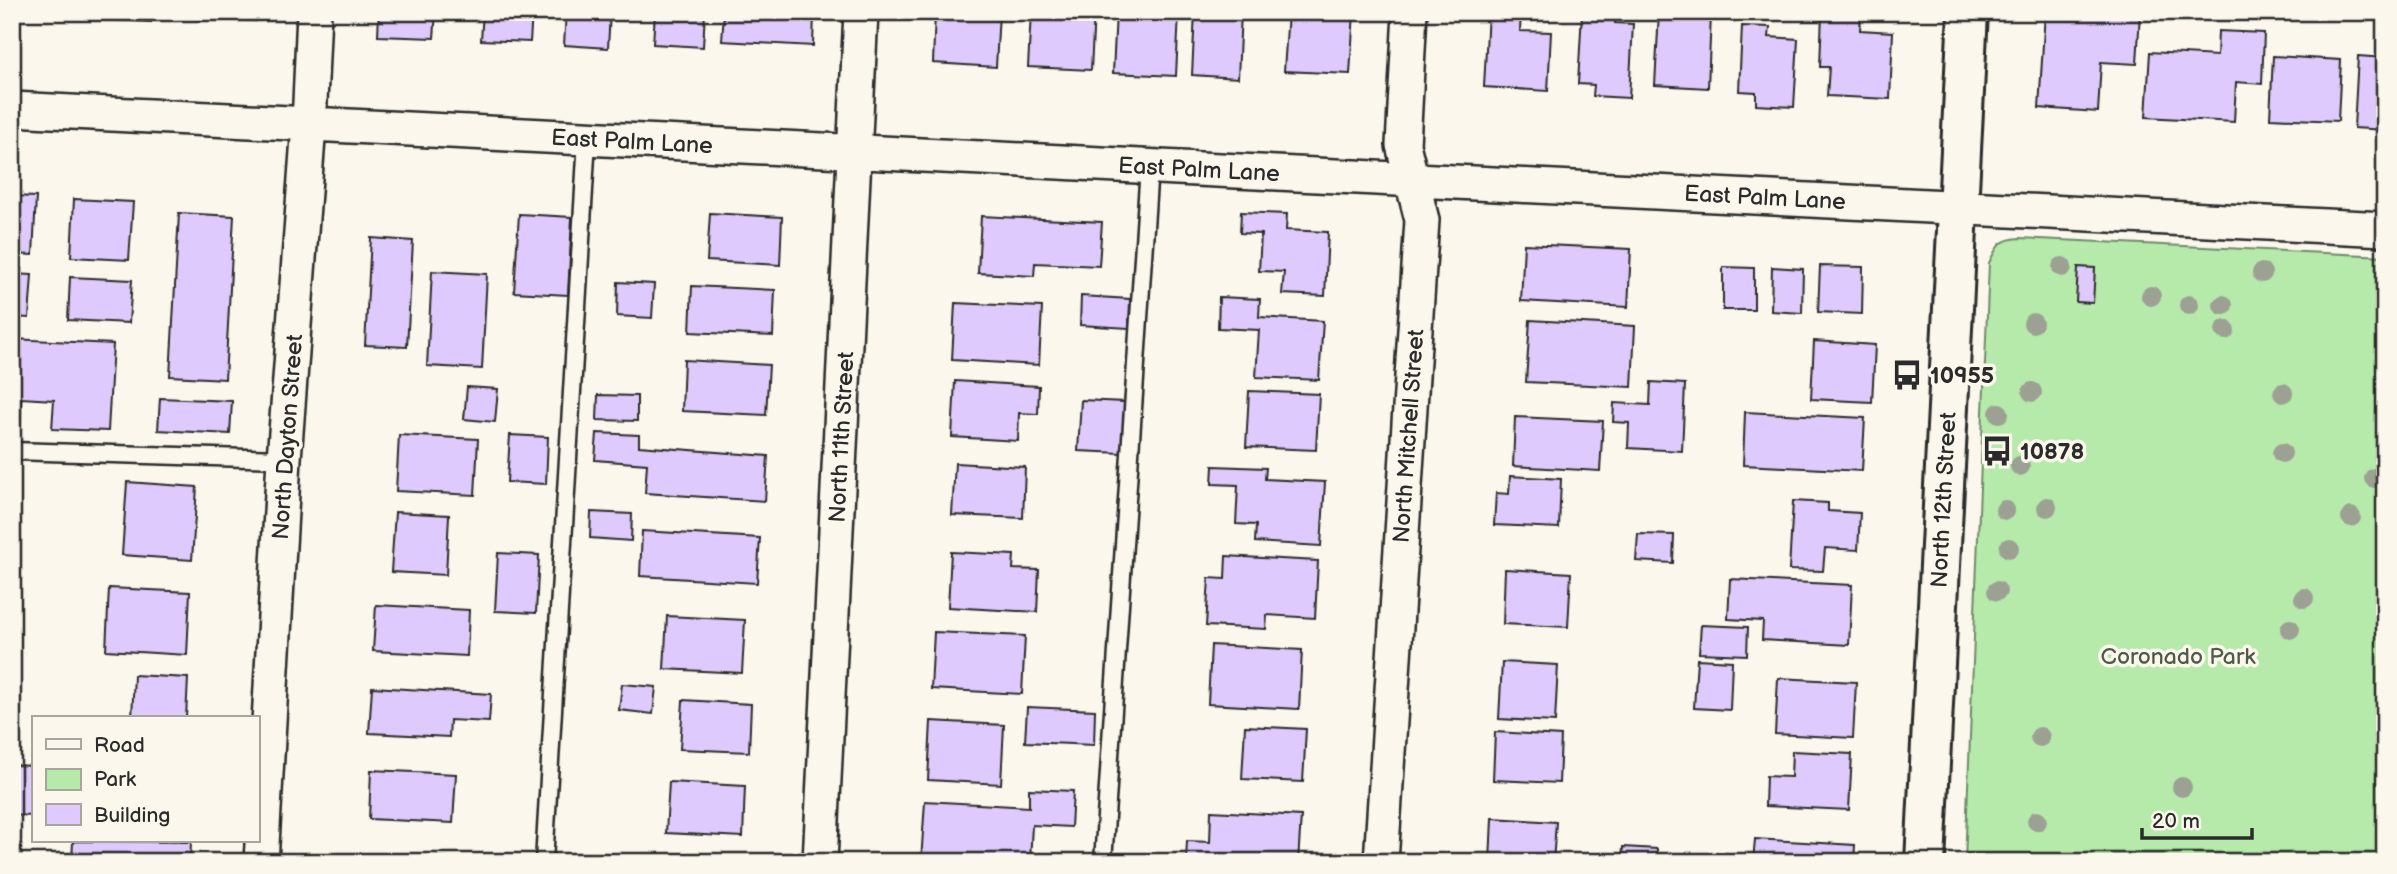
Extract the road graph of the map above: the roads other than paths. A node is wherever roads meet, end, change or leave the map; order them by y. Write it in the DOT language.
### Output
graph roads {
  1 [pos="314,12"];
  2 [pos="861,12"];
  3 [pos="1410,12"];
  4 [pos="1968,12"];
  5 [pos="12,109"];
  6 [pos="309,125"];
  7 [pos="587,139"];
  8 [pos="856,152"];
  9 [pos="1149,167"];
  10 [pos="1412,179"];
  11 [pos="1958,207"];
  12 [pos="2385,229"];
  13 [pos="12,451"];
  14 [pos="284,459"];
  15 [pos="261,862"];
  16 [pos="544,862"];
  17 [pos="820,862"];
  18 [pos="1103,862"];
  19 [pos="1381,862"];
  20 [pos="1925,862"];
  1 -- 6 [label="street, North Dayton Street"];
  2 -- 8 [label="street, North 11th Street"];
  3 -- 10 [label="street, North Mitchell Street"];
  4 -- 11 [label="street, North 12th Street"];
  5 -- 6 [label="street, East Palm Lane"];
  6 -- 7 [label="street, East Palm Lane"];
  6 -- 14 [label="street, North Dayton Street"];
  7 -- 8 [label="street, East Palm Lane"];
  7 -- 16 [label="lane"];
  8 -- 9 [label="street, East Palm Lane"];
  8 -- 17 [label="street, North 11th Street"];
  9 -- 10 [label="street, East Palm Lane"];
  9 -- 18 [label="lane"];
  10 -- 11 [label="street, East Palm Lane"];
  10 -- 19 [label="street, North Mitchell Street"];
  11 -- 12 [label="street, East Palm Lane"];
  11 -- 20 [label="street, North 12th Street"];
  13 -- 14 [label="lane"];
  14 -- 15 [label="street, North Dayton Street"];
}
